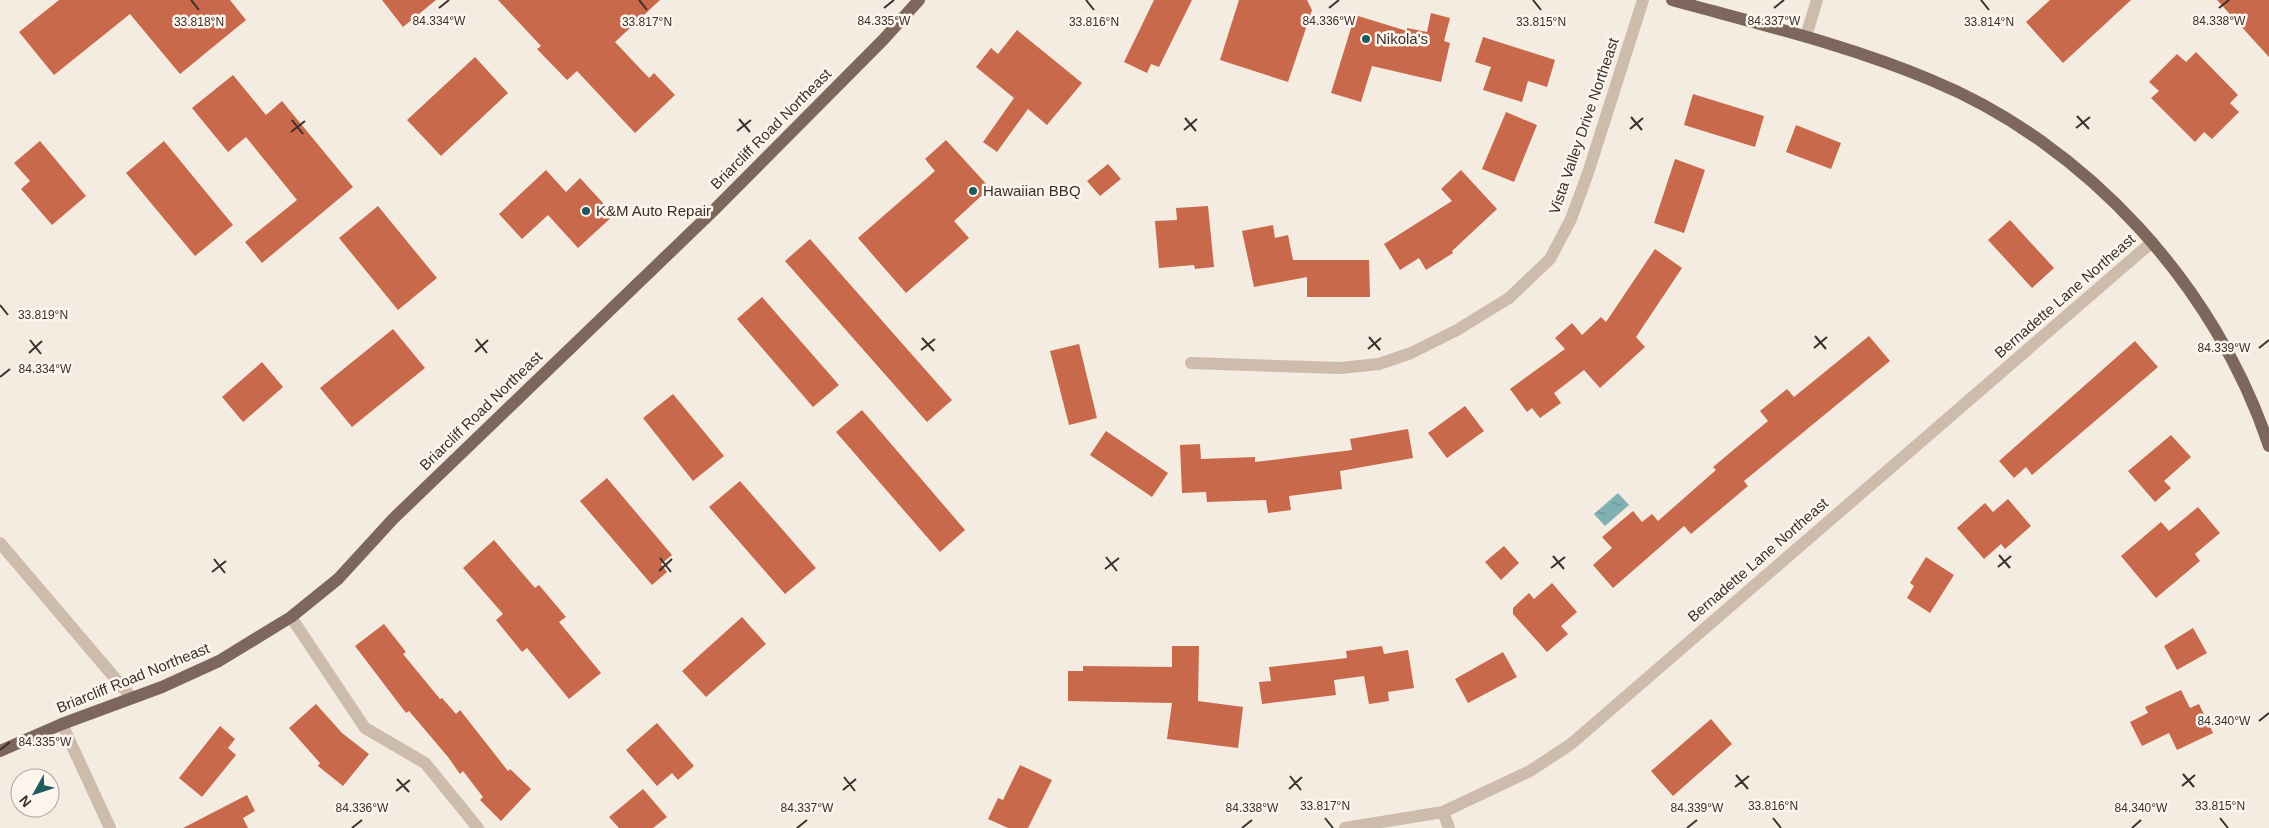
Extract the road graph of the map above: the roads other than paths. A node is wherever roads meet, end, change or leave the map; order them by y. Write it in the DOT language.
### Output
graph roads {
  1 [pos="919,0"];
  2 [pos="1643,0"];
  3 [pos="1672,0"];
  4 [pos="1817,0"];
  5 [pos="1806,36"];
  6 [pos="2152,242"];
  7 [pos="1191,363"];
  8 [pos="2269,446"];
  9 [pos="0,543"];
  10 [pos="291,617"];
  11 [pos="131,697"];
  12 [pos="62,724"];
  13 [pos="0,750"];
  14 [pos="1443,812"];
  15 [pos="110,828"];
  16 [pos="478,828"];
  17 [pos="1345,828"];
  18 [pos="1449,828"];
  1 -- 10 [label="main road, Briarcliff Road Northeast"];
  2 -- 7 [label="street, Vista Valley Drive Northeast"];
  3 -- 5 [label="main road"];
  4 -- 5 [label="street"];
  5 -- 6 [label="main road"];
  6 -- 8 [label="main road"];
  6 -- 14 [label="street, Bernadette Lane Northeast"];
  9 -- 11 [label="street"];
  10 -- 11 [label="main road, Briarcliff Road Northeast"];
  10 -- 16 [label="street"];
  11 -- 12 [label="main road, Briarcliff Road Northeast"];
  12 -- 13 [label="main road, Briarcliff Road Northeast"];
  12 -- 15 [label="street"];
  14 -- 17 [label="street, Bernadette Lane Northeast"];
  14 -- 18 [label="street"];
}
